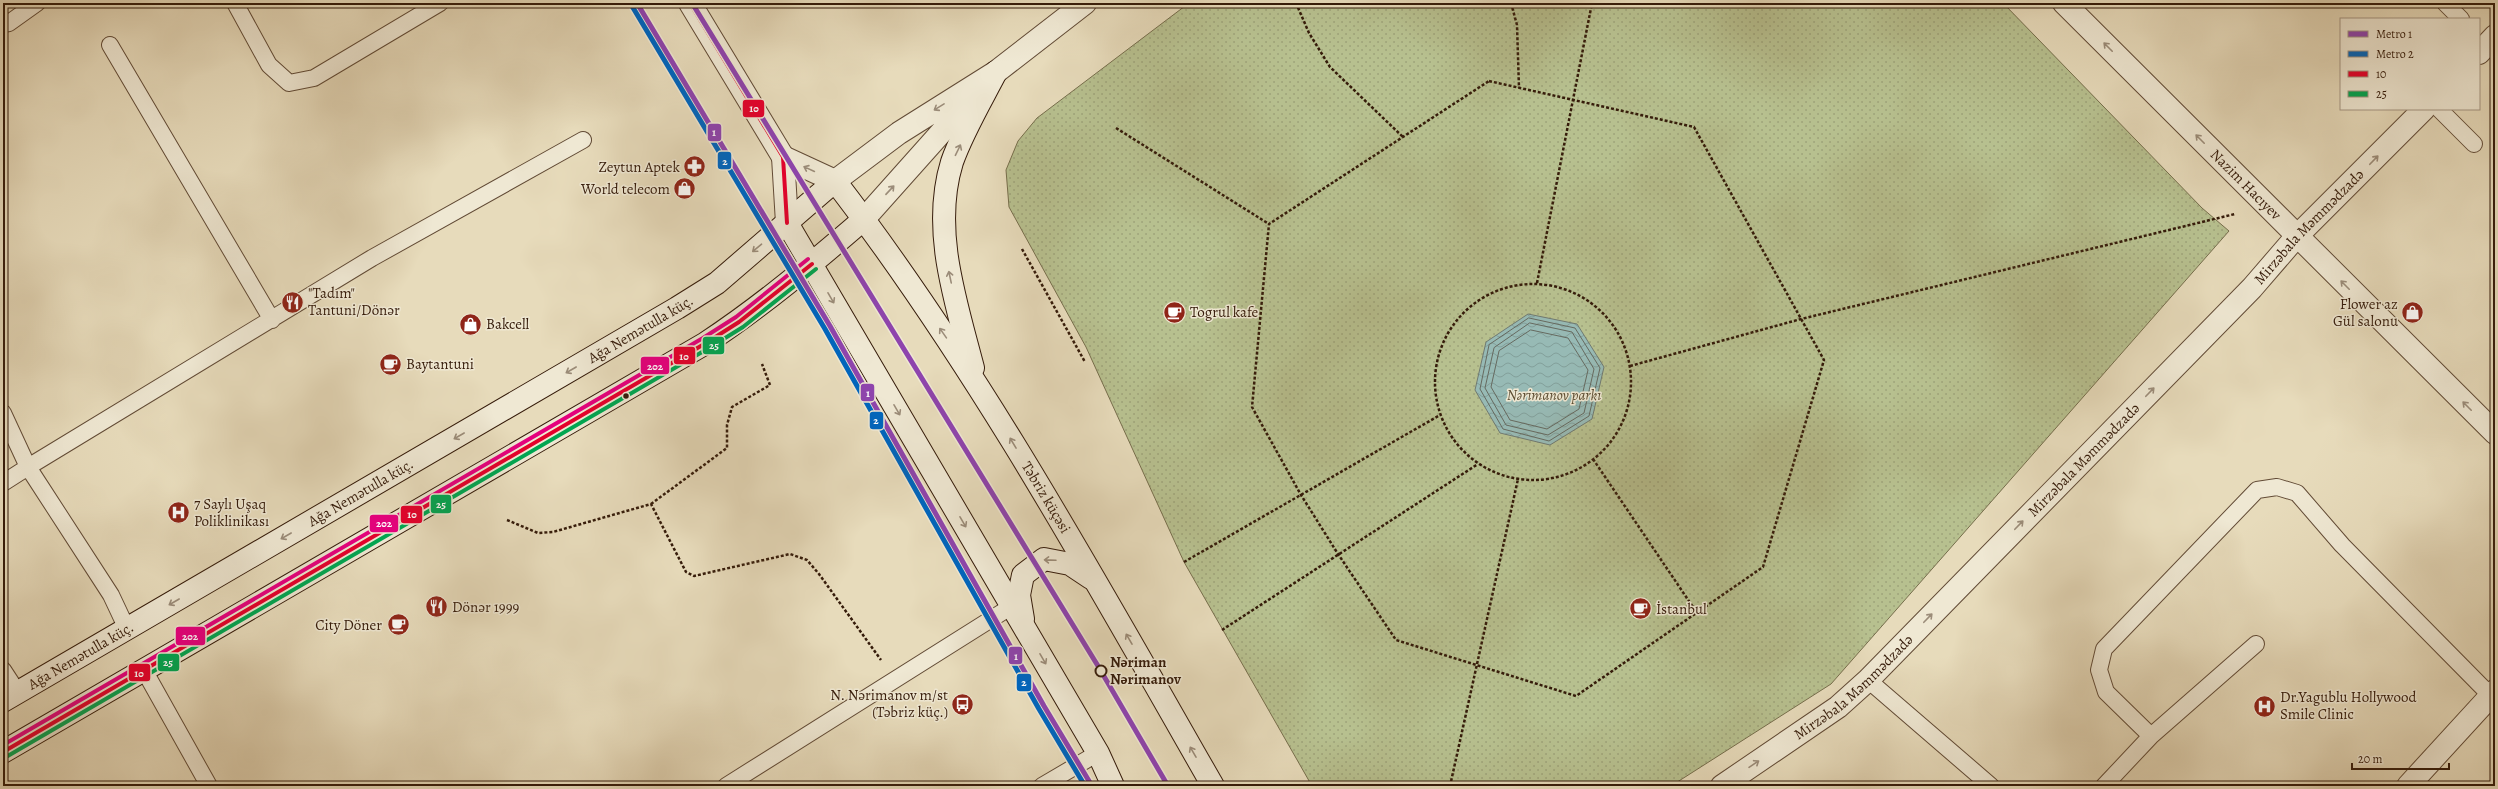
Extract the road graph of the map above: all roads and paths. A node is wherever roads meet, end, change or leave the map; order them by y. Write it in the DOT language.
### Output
graph roads {
  1 [pos="37,3"];
  2 [pos="235,3"];
  3 [pos="440,3"];
  4 [pos="690,3"];
  5 [pos="1085,3"];
  6 [pos="1296,3"];
  7 [pos="1511,3"];
  8 [pos="1592,3"];
  9 [pos="2064,3"];
  10 [pos="2445,3"];
  11 [pos="2460,18"];
  12 [pos="3,24"];
  13 [pos="110,45"];
  14 [pos="996,72"];
  15 [pos="1519,88"];
  16 [pos="1573,99"];
  17 [pos="2423,110"];
  18 [pos="2439,110"];
  19 [pos="1116,128"];
  20 [pos="1403,137"];
  21 [pos="582,140"];
  22 [pos="2474,144"];
  23 [pos="783,157"];
  24 [pos="835,181"];
  25 [pos="2268,206"];
  26 [pos="864,218"];
  27 [pos="786,223"];
  28 [pos="1269,224"];
  29 [pos="2296,236"];
  30 [pos="1022,249"];
  31 [pos="812,264"];
  32 [pos="1537,283"];
  33 [pos="1801,319"];
  34 [pos="272,320"];
  35 [pos="1085,362"];
  36 [pos="762,364"];
  37 [pos="1630,366"];
  38 [pos="977,382"];
  39 [pos="3,413"];
  40 [pos="1440,415"];
  41 [pos="2495,433"];
  42 [pos="1593,459"];
  43 [pos="1478,464"];
  44 [pos="28,467"];
  45 [pos="1518,480"];
  46 [pos="3,483"];
  47 [pos="1301,495"];
  48 [pos="651,504"];
  49 [pos="507,520"];
  50 [pos="1338,554"];
  51 [pos="1184,562"];
  52 [pos="1096,583"];
  53 [pos="1012,606"];
  54 [pos="1697,613"];
  55 [pos="127,629"];
  56 [pos="1025,629"];
  57 [pos="1222,630"];
  58 [pos="2256,644"];
  59 [pos="1476,667"];
  60 [pos="3,670"];
  61 [pos="144,670"];
  62 [pos="1868,680"];
  63 [pos="894,681"];
  64 [pos="2493,694"];
  65 [pos="10,697"];
  66 [pos="2151,736"];
  67 [pos="3,752"];
  68 [pos="1098,753"];
  69 [pos="209,786"];
  70 [pos="726,786"];
  71 [pos="1042,786"];
  72 [pos="1113,786"];
  73 [pos="1213,786"];
  74 [pos="1450,786"];
  75 [pos="1722,786"];
  76 [pos="1991,786"];
  77 [pos="2104,786"];
  78 [pos="2408,786"];
  1 -- 12 [label="lane"];
  2 -- 3 [label="lane"];
  4 -- 23 [label="main road"];
  5 -- 14 [label="main road"];
  6 -- 20 [label="path"];
  7 -- 15 [label="path"];
  8 -- 16 [label="path"];
  25 -- 9 [label="main road, Nazim Hacıyev, one-way"];
  10 -- 11 [label="lane"];
  13 -- 34 [label="lane"];
  14 -- 24 [label="main road, Ağa Nemətulla küç., one-way"];
  26 -- 14 [label="main road, one-way"];
  38 -- 14 [label="main road, one-way"];
  15 -- 16 [label="path"];
  15 -- 20 [label="path"];
  16 -- 32 [label="path"];
  16 -- 33 [label="path"];
  29 -- 17 [label="main road, Mirzəbala Məmmədzadə, one-way"];
  18 -- 22 [label="lane"];
  19 -- 28 [label="path"];
  20 -- 28 [label="path"];
  21 -- 34 [label="lane"];
  24 -- 23 [label="main road, one-way"];
  23 -- 27 [label="main road"];
  24 -- 26 [label="main road, Təbriz küçəsi"];
  24 -- 27 [label="main road, Ağa Nemətulla küç."];
  25 -- 29 [label="main road, Nazim Hacıyev"];
  25 -- 33 [label="path"];
  26 -- 31 [label="main road"];
  38 -- 26 [label="main road, Təbriz küçəsi, one-way"];
  27 -- 31 [label="main road"];
  27 -- 55 [label="main road, Ağa Nemətulla küç., one-way"];
  28 -- 47 [label="path"];
  41 -- 29 [label="main road, Nazim Hacıyev, one-way"];
  62 -- 29 [label="main road, Mirzəbala Məmmədzadə, one-way"];
  30 -- 35 [label="path"];
  31 -- 53 [label="main road, one-way"];
  31 -- 61 [label="main road"];
  32 -- 37 [label="path"];
  32 -- 40 [label="path"];
  33 -- 37 [label="path"];
  33 -- 54 [label="path"];
  34 -- 44 [label="lane"];
  36 -- 48 [label="path"];
  37 -- 42 [label="path"];
  52 -- 38 [label="main road, Təbriz küçəsi, one-way"];
  39 -- 44 [label="lane"];
  40 -- 43 [label="path"];
  40 -- 47 [label="path"];
  42 -- 45 [label="path"];
  42 -- 54 [label="path"];
  43 -- 45 [label="path"];
  43 -- 50 [label="path"];
  44 -- 46 [label="lane"];
  44 -- 55 [label="lane"];
  45 -- 59 [label="path"];
  47 -- 50 [label="path"];
  47 -- 51 [label="path"];
  48 -- 49 [label="path"];
  48 -- 63 [label="path"];
  50 -- 57 [label="path"];
  50 -- 59 [label="path"];
  52 -- 56 [label="main road, one-way"];
  73 -- 52 [label="main road, Təbriz küçəsi, one-way"];
  53 -- 56 [label="main road"];
  53 -- 63 [label="lane"];
  54 -- 59 [label="path"];
  55 -- 65 [label="main road, Ağa Nemətulla küç."];
  56 -- 68 [label="main road, one-way"];
  58 -- 66 [label="lane"];
  59 -- 74 [label="path"];
  60 -- 65 [label="lane"];
  61 -- 67 [label="main road"];
  61 -- 69 [label="lane"];
  75 -- 62 [label="main road, Mirzəbala Məmmədzadə, one-way"];
  62 -- 76 [label="lane"];
  63 -- 70 [label="lane"];
  64 -- 66 [label="lane"];
  64 -- 78 [label="main road"];
  66 -- 77 [label="lane"];
  68 -- 71 [label="lane"];
  68 -- 72 [label="main road"];
}
